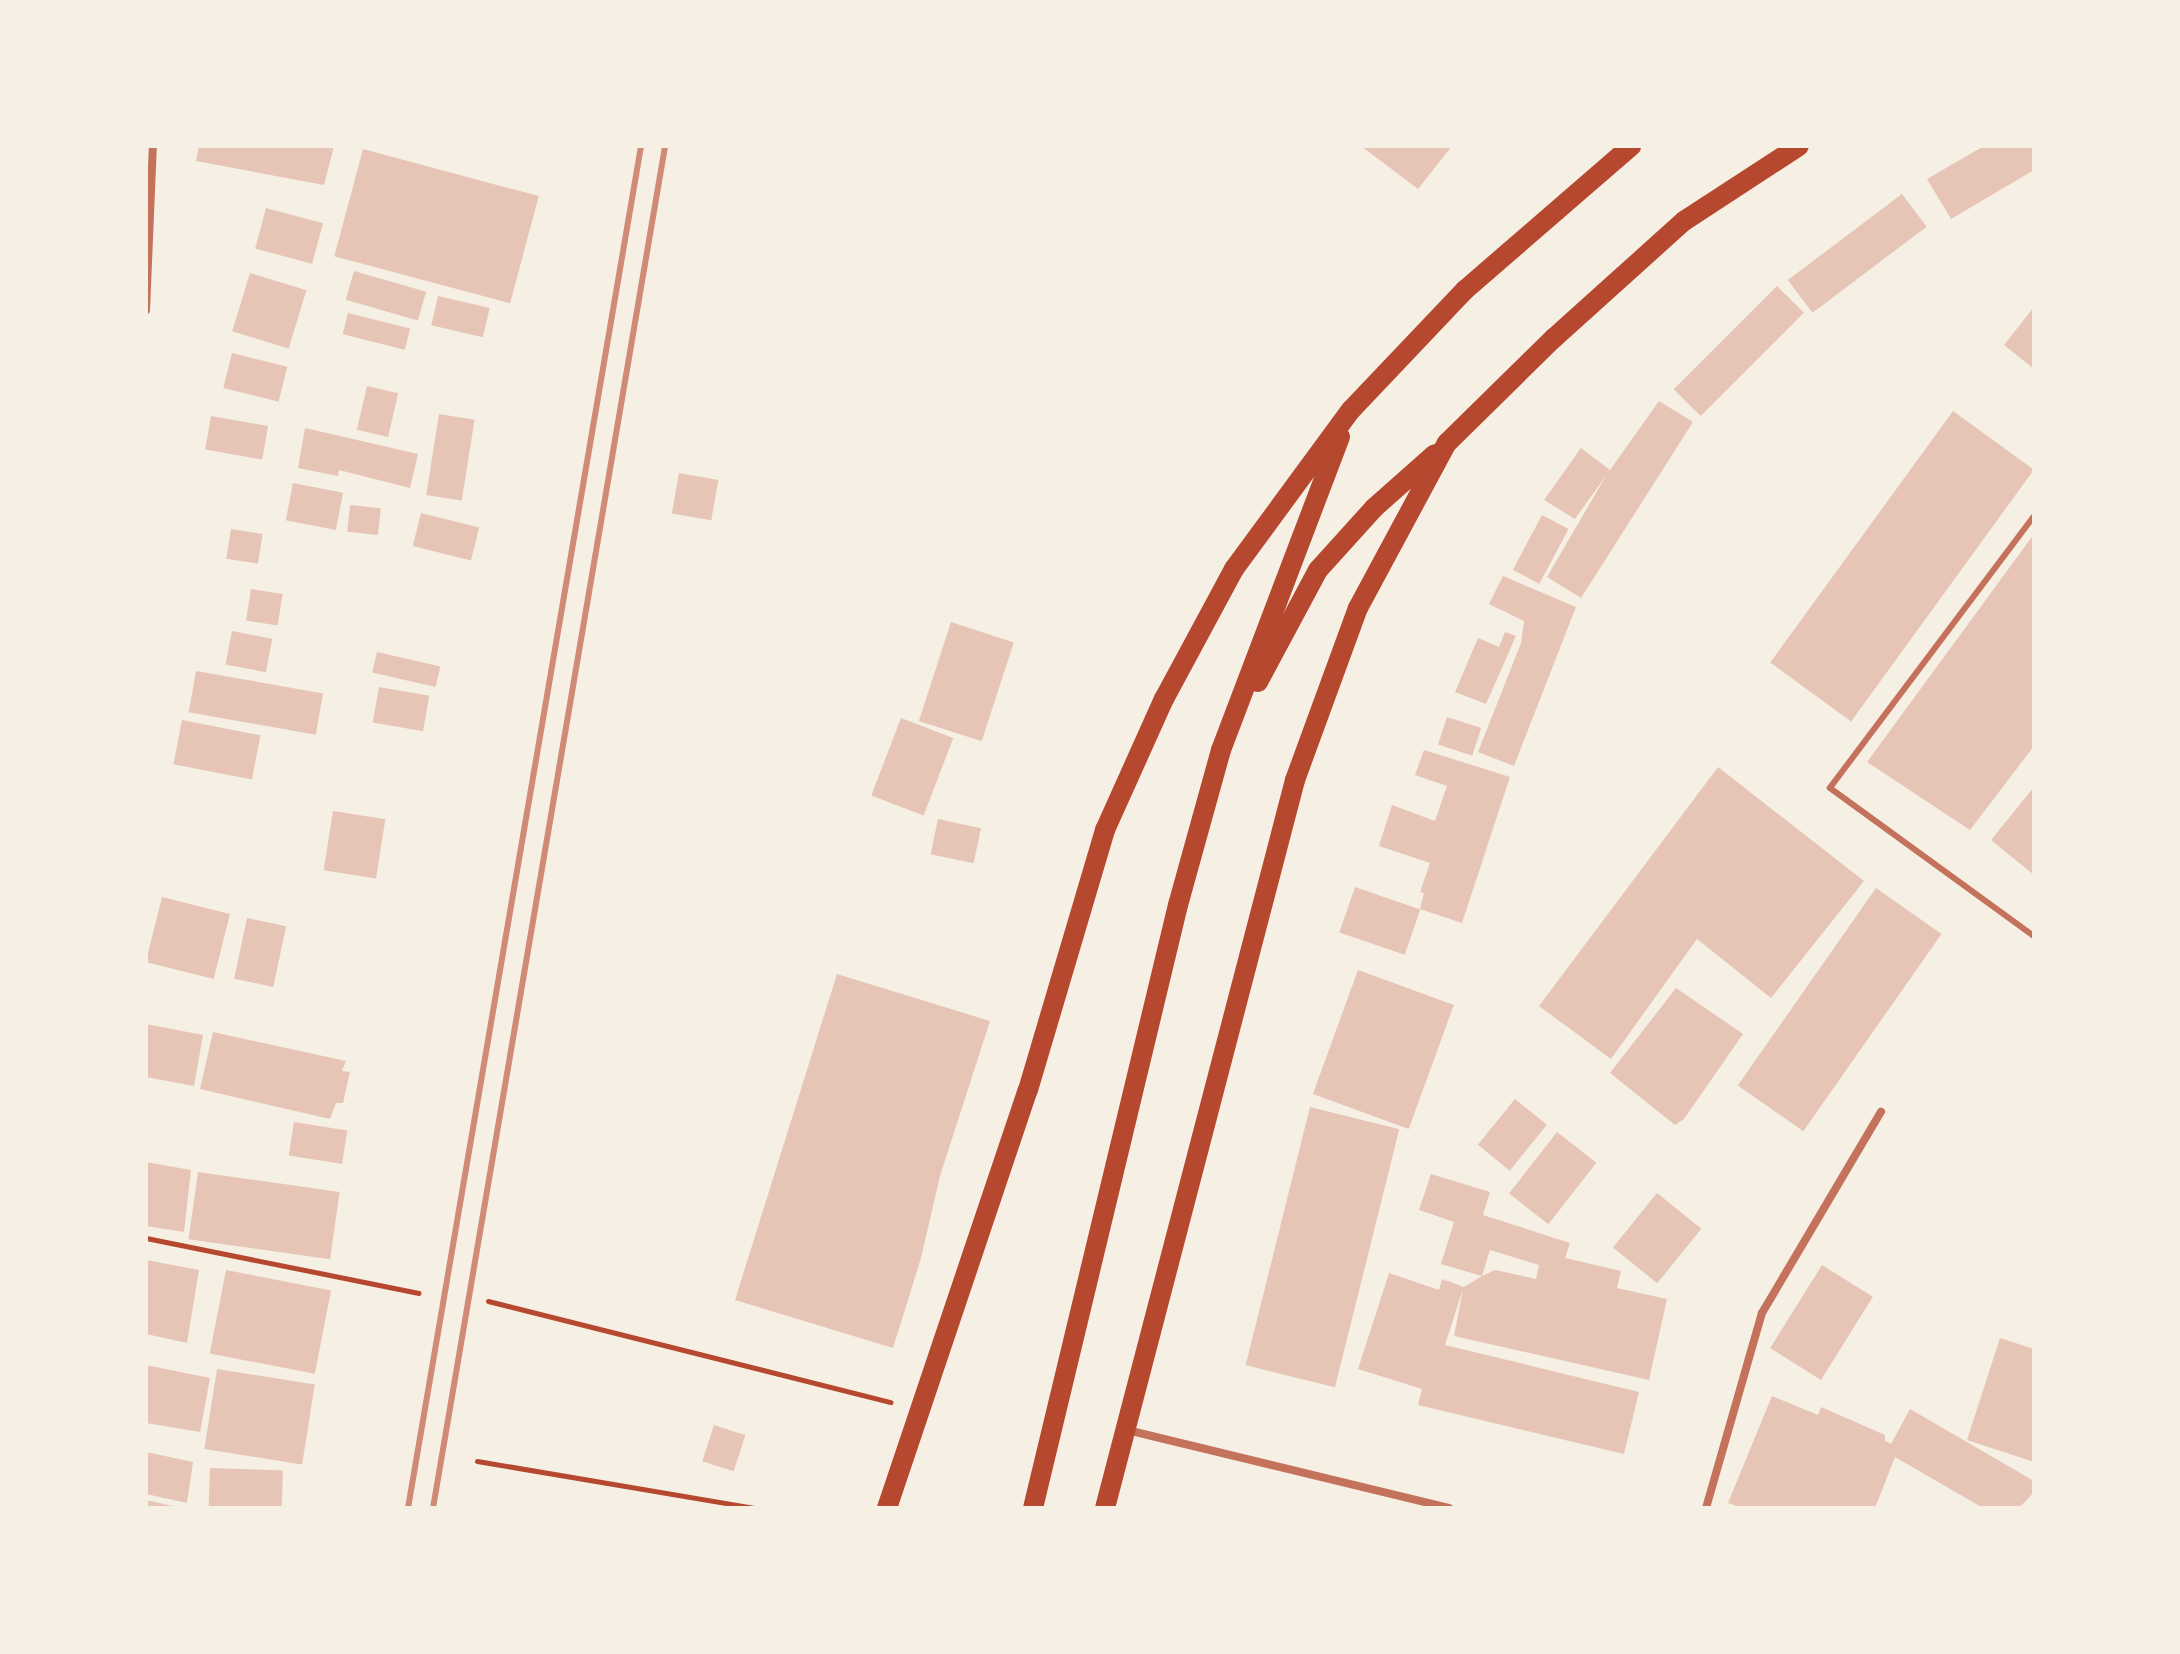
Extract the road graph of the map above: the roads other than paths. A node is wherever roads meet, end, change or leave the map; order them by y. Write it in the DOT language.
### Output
graph roads {
  1 [pos="153,146"];
  2 [pos="1631,146"];
  3 [pos="1799,146"];
  4 [pos="146,310"];
  5 [pos="1351,410"];
  6 [pos="1447,443"];
  7 [pos="2034,516"];
  8 [pos="1221,750"];
  9 [pos="2034,936"];
  10 [pos="1881,1112"];
  11 [pos="1127,1430"];
  12 [pos="887,1508"];
  13 [pos="1033,1508"];
  14 [pos="1105,1508"];
  15 [pos="1449,1508"];
  16 [pos="1706,1508"];
  1 -- 4 [label="street"];
  2 -- 5 [label="main road"];
  3 -- 6 [label="main road"];
  5 -- 8 [label="main road"];
  5 -- 12 [label="main road"];
  6 -- 8 [label="main road"];
  6 -- 11 [label="main road"];
  7 -- 9 [label="lane"];
  8 -- 13 [label="main road"];
  10 -- 16 [label="street"];
  11 -- 14 [label="main road"];
  11 -- 15 [label="street"];
}
